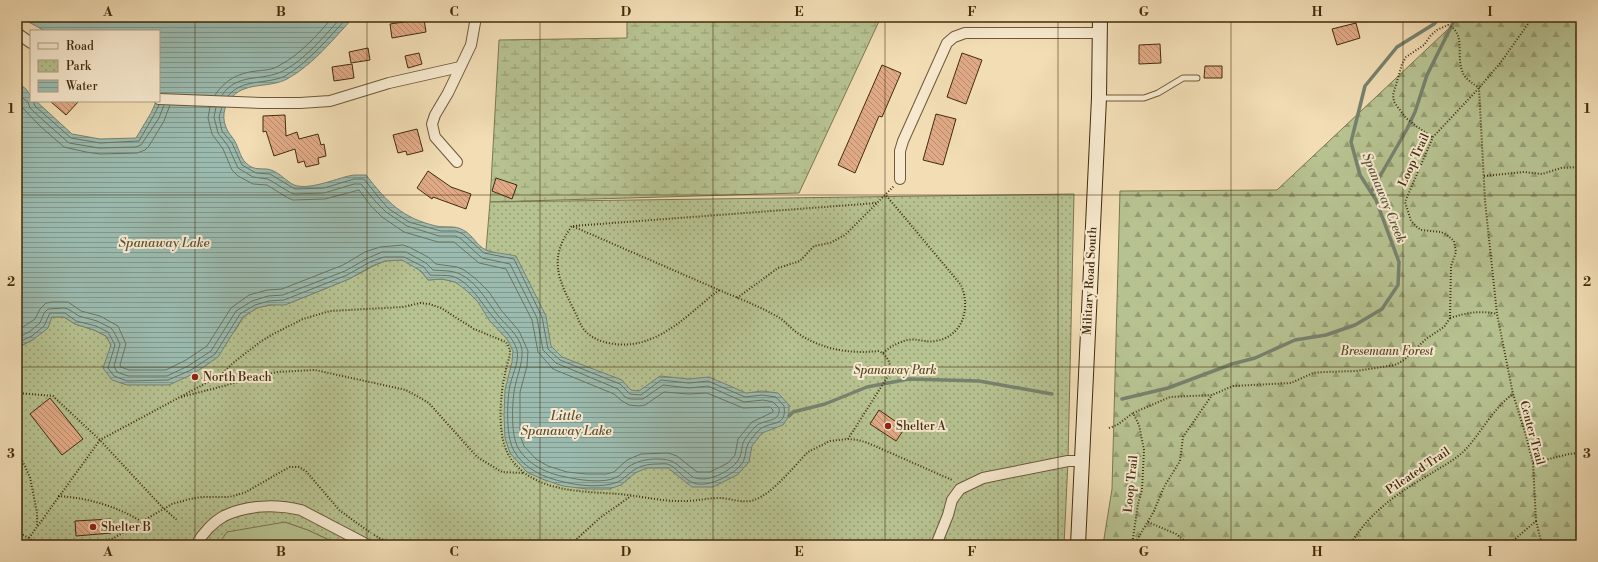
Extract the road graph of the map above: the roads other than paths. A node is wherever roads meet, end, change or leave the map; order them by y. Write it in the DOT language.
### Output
graph roads {
  1 [pos="476,17"];
  2 [pos="1100,17"];
  3 [pos="17,33"];
  4 [pos="1100,33"];
  5 [pos="30,42"];
  6 [pos="460,67"];
  7 [pos="1197,78"];
  8 [pos="1099,98"];
  9 [pos="160,99"];
  10 [pos="457,162"];
  11 [pos="900,179"];
  12 [pos="1081,461"];
  13 [pos="196,545"];
  14 [pos="368,545"];
  15 [pos="936,545"];
  16 [pos="1078,545"];
  1 -- 6 [label="street"];
  2 -- 4 [label="main road, Military Road South"];
  3 -- 5 [label="street"];
  4 -- 8 [label="main road, Military Road South"];
  4 -- 11 [label="street"];
  6 -- 9 [label="street"];
  6 -- 10 [label="street"];
  7 -- 8 [label="lane"];
  8 -- 12 [label="main road, Military Road South"];
  12 -- 15 [label="street"];
  12 -- 16 [label="main road, Military Road South"];
  13 -- 14 [label="street"];
}
